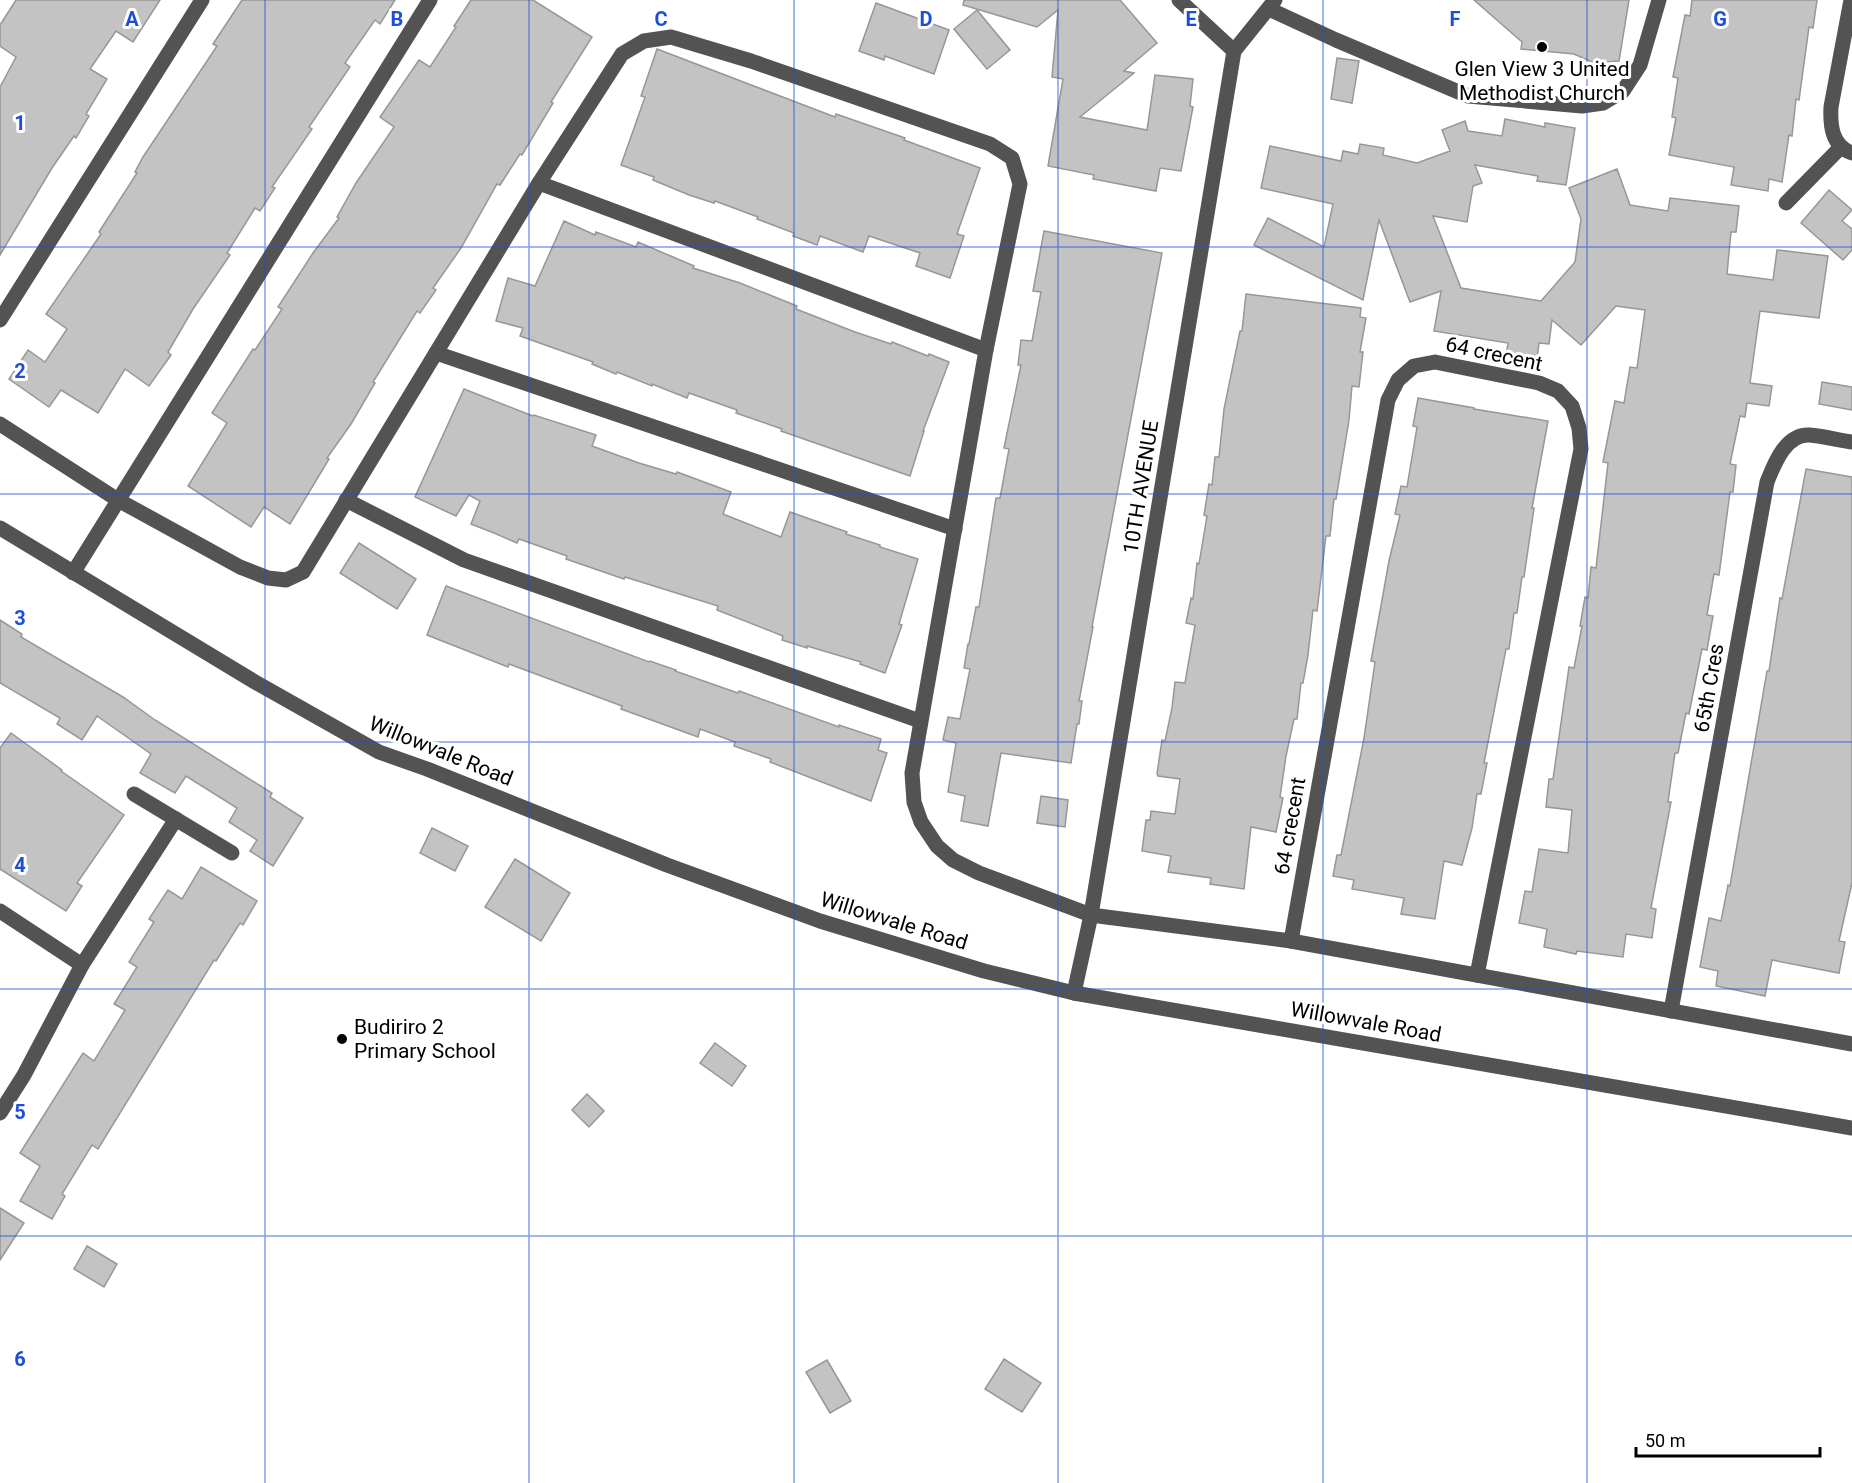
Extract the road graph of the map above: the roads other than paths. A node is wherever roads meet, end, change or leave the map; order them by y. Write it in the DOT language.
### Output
graph roads {
  1 [pos="202,0"];
  2 [pos="430,0"];
  3 [pos="1179,0"];
  4 [pos="1659,0"];
  5 [pos="1851,0"];
  6 [pos="1272,4"];
  7 [pos="1234,51"];
  8 [pos="1846,150"];
  9 [pos="539,183"];
  10 [pos="1786,203"];
  11 [pos="0,320"];
  12 [pos="986,350"];
  13 [pos="436,353"];
  14 [pos="0,424"];
  15 [pos="1852,442"];
  16 [pos="118,500"];
  17 [pos="346,500"];
  18 [pos="0,528"];
  19 [pos="955,529"];
  20 [pos="73,573"];
  21 [pos="920,721"];
  22 [pos="134,794"];
  23 [pos="176,819"];
  24 [pos="232,853"];
  25 [pos="0,911"];
  26 [pos="1091,915"];
  27 [pos="1291,941"];
  28 [pos="82,965"];
  29 [pos="1478,975"];
  30 [pos="1074,993"];
  31 [pos="1671,1011"];
  32 [pos="1852,1044"];
  33 [pos="0,1113"];
  34 [pos="1852,1128"];
  1 -- 11 [label="street"];
  2 -- 16 [label="street"];
  3 -- 7 [label="street"];
  4 -- 6 [label="street"];
  5 -- 8 [label="street"];
  6 -- 7 [label="street"];
  7 -- 26 [label="street, 10TH AVENUE"];
  8 -- 10 [label="street"];
  9 -- 12 [label="street"];
  9 -- 12 [label="street"];
  9 -- 13 [label="street"];
  12 -- 19 [label="street"];
  13 -- 17 [label="street"];
  13 -- 19 [label="street"];
  14 -- 16 [label="street"];
  15 -- 31 [label="street, 65th Cres"];
  16 -- 17 [label="street"];
  16 -- 20 [label="street"];
  17 -- 21 [label="street"];
  18 -- 20 [label="street, Willowvale Road"];
  19 -- 21 [label="street"];
  20 -- 30 [label="street, Willowvale Road"];
  21 -- 26 [label="street"];
  22 -- 23 [label="street"];
  23 -- 24 [label="street"];
  23 -- 28 [label="street"];
  25 -- 28 [label="street"];
  26 -- 27 [label="street"];
  26 -- 30 [label="street, 10TH AVENUE"];
  27 -- 29 [label="street"];
  27 -- 29 [label="street, 64 crecent"];
  28 -- 33 [label="street"];
  29 -- 31 [label="street"];
  30 -- 34 [label="street, Willowvale Road"];
  31 -- 32 [label="street"];
}
